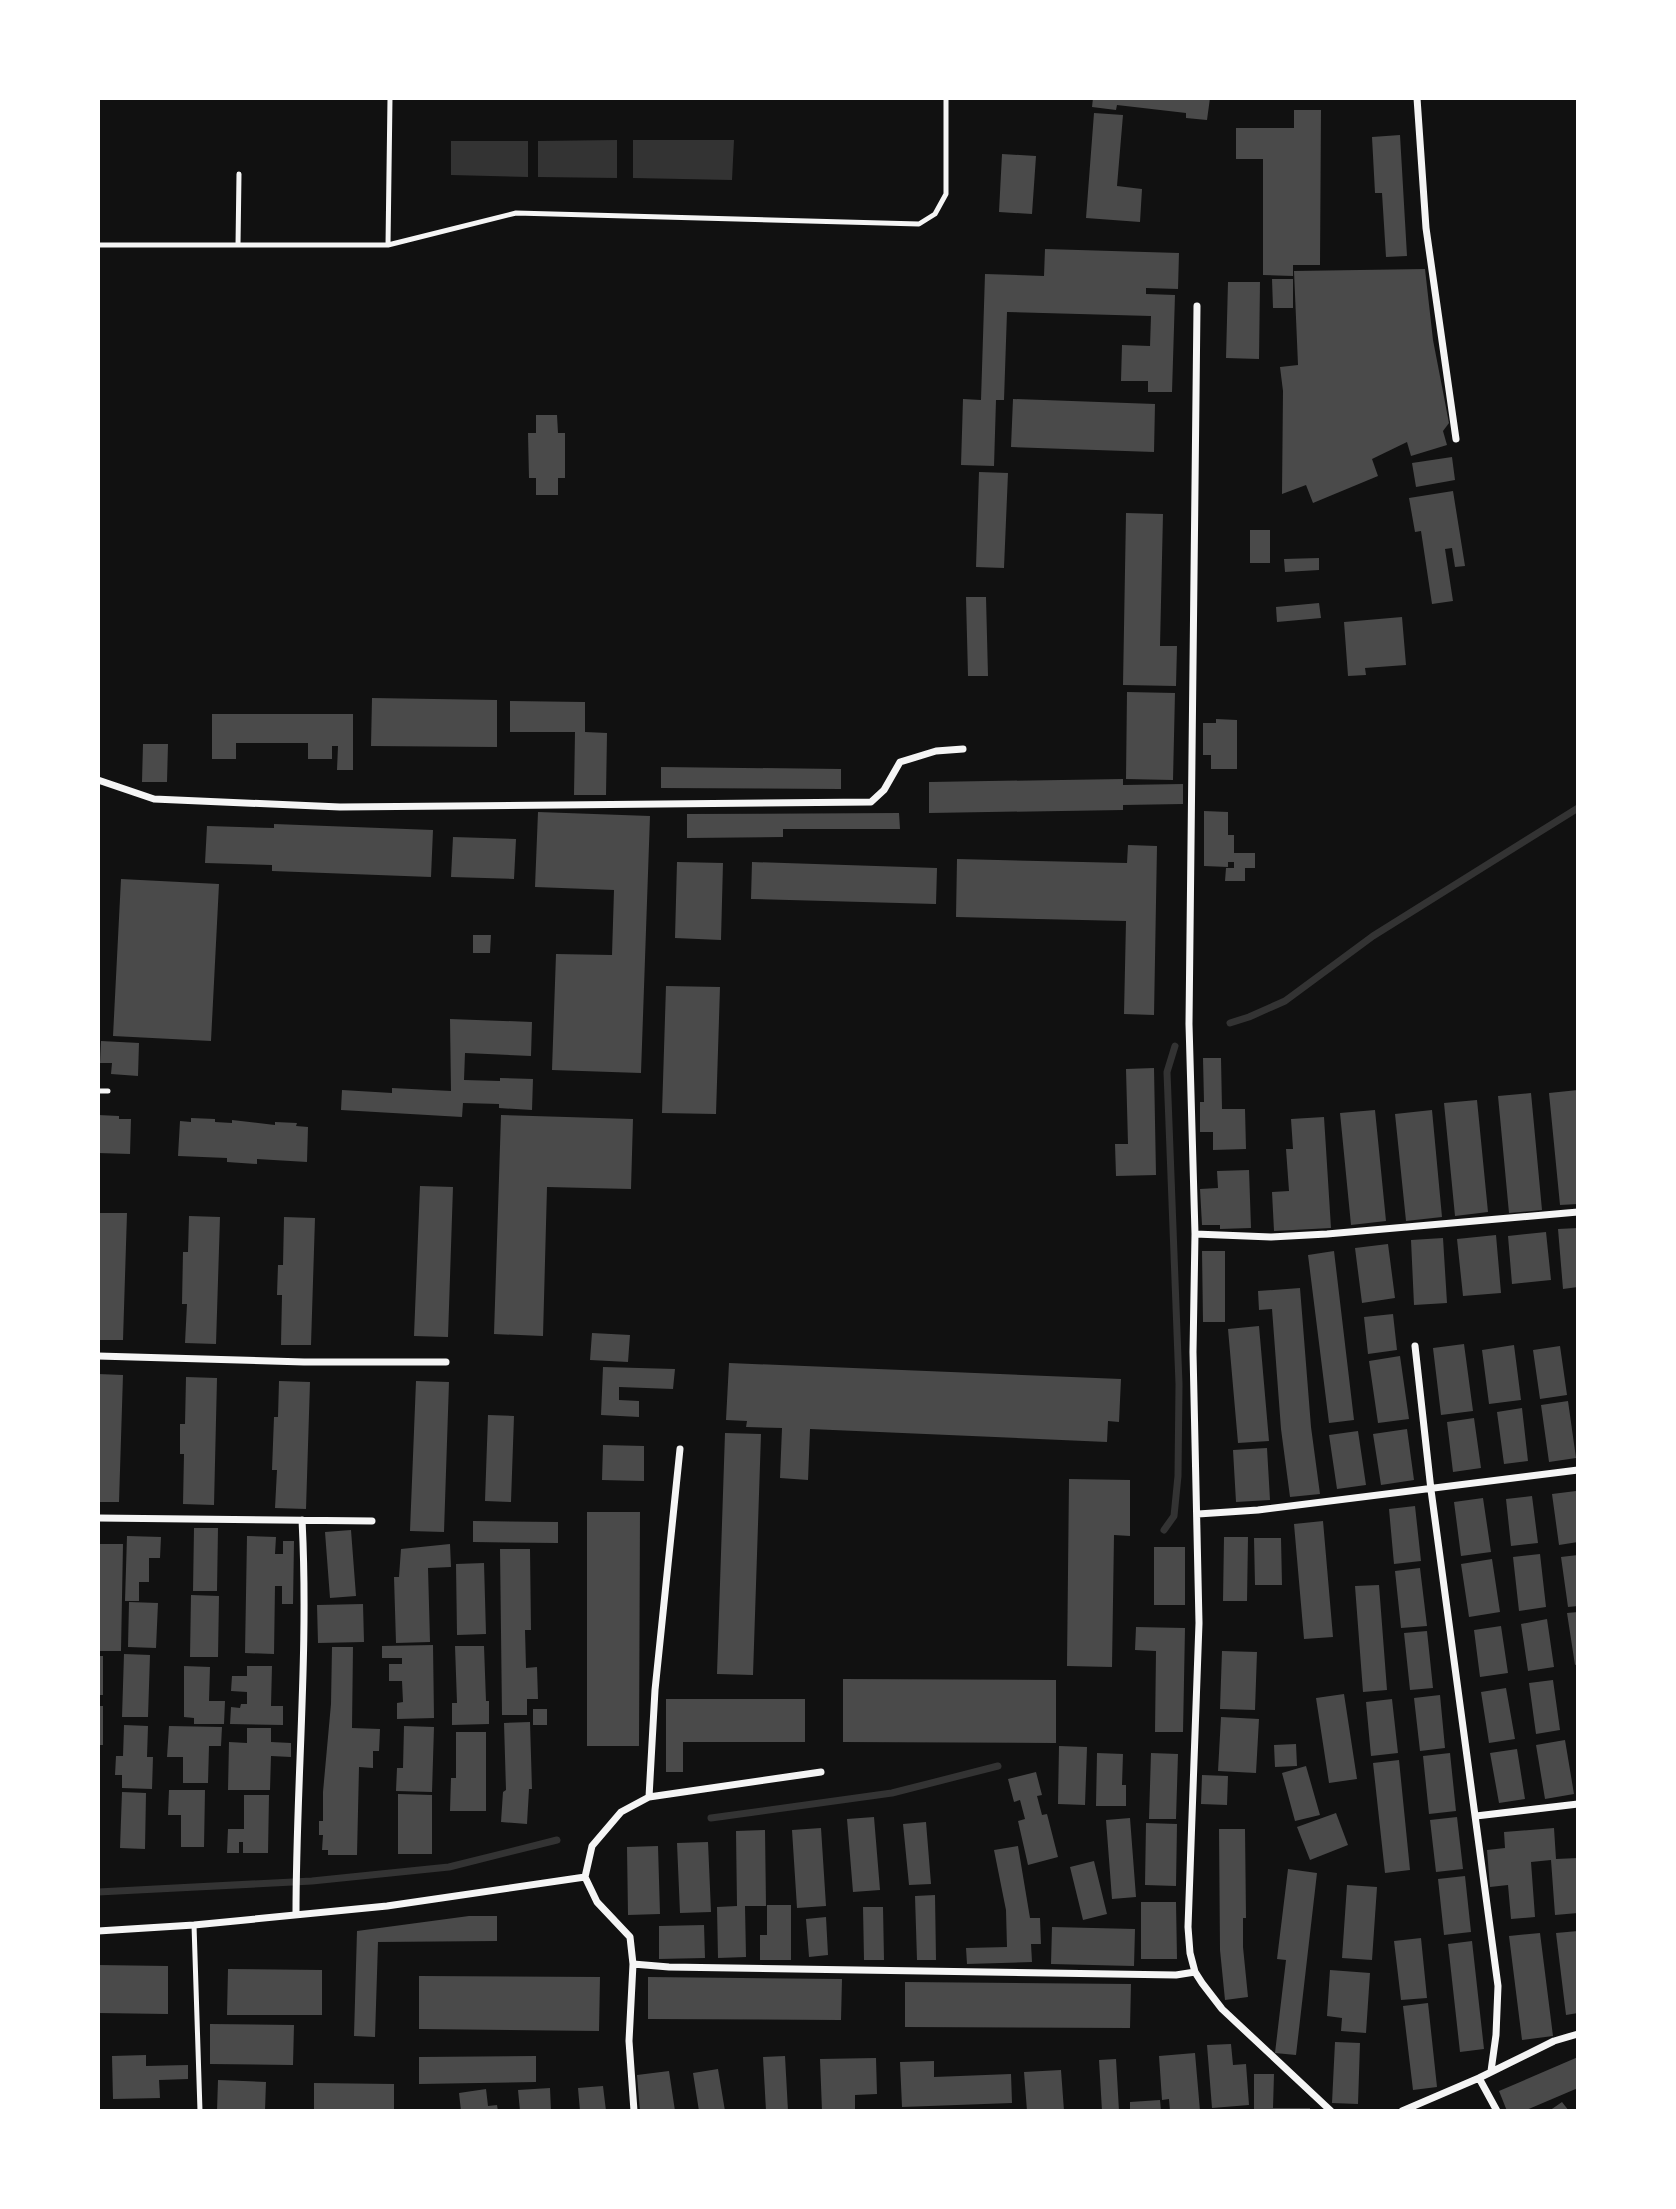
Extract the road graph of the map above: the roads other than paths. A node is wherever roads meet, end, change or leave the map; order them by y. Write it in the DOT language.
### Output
graph roads {
  1 [pos="390,98"];
  2 [pos="946,98"];
  3 [pos="1417,98"];
  4 [pos="239,174"];
  5 [pos="98,245"];
  6 [pos="237,245"];
  7 [pos="388,245"];
  8 [pos="1197,306"];
  9 [pos="1456,439"];
  10 [pos="963,749"];
  11 [pos="98,780"];
  12 [pos="98,1091"];
  13 [pos="108,1091"];
  14 [pos="1578,1212"];
  15 [pos="1195,1234"];
  16 [pos="1415,1346"];
  17 [pos="98,1356"];
  18 [pos="446,1362"];
  19 [pos="680,1449"];
  20 [pos="1578,1470"];
  21 [pos="1431,1490"];
  22 [pos="1198,1514"];
  23 [pos="98,1518"];
  24 [pos="302,1520"];
  25 [pos="372,1521"];
  26 [pos="821,1772"];
  27 [pos="649,1797"];
  28 [pos="1578,1804"];
  29 [pos="1476,1816"];
  30 [pos="584,1877"];
  31 [pos="296,1914"];
  32 [pos="194,1925"];
  33 [pos="98,1931"];
  34 [pos="634,1964"];
  35 [pos="1195,1972"];
  36 [pos="1578,2034"];
  37 [pos="1491,2071"];
  38 [pos="1479,2078"];
  39 [pos="200,2111"];
  40 [pos="634,2111"];
  41 [pos="1331,2111"];
  42 [pos="1402,2111"];
  43 [pos="1497,2111"];
  1 -- 7 [label="lane"];
  2 -- 7 [label="lane"];
  3 -- 9 [label="street"];
  4 -- 6 [label="lane"];
  5 -- 6 [label="lane"];
  6 -- 7 [label="lane"];
  8 -- 15 [label="street"];
  10 -- 11 [label="street"];
  12 -- 13 [label="lane"];
  14 -- 15 [label="street"];
  15 -- 22 [label="street"];
  16 -- 21 [label="street"];
  17 -- 18 [label="street"];
  19 -- 27 [label="street"];
  20 -- 21 [label="street"];
  21 -- 22 [label="street"];
  21 -- 29 [label="street"];
  22 -- 35 [label="street"];
  23 -- 24 [label="street"];
  24 -- 25 [label="street"];
  24 -- 31 [label="street"];
  26 -- 27 [label="street"];
  27 -- 30 [label="street"];
  28 -- 29 [label="street"];
  29 -- 37 [label="street"];
  30 -- 31 [label="street"];
  30 -- 34 [label="street"];
  31 -- 32 [label="street"];
  32 -- 33 [label="street"];
  32 -- 39 [label="lane"];
  34 -- 35 [label="street"];
  34 -- 40 [label="street"];
  35 -- 41 [label="street"];
  36 -- 37 [label="street"];
  37 -- 38 [label="street"];
  38 -- 42 [label="street"];
  38 -- 43 [label="street"];
}
